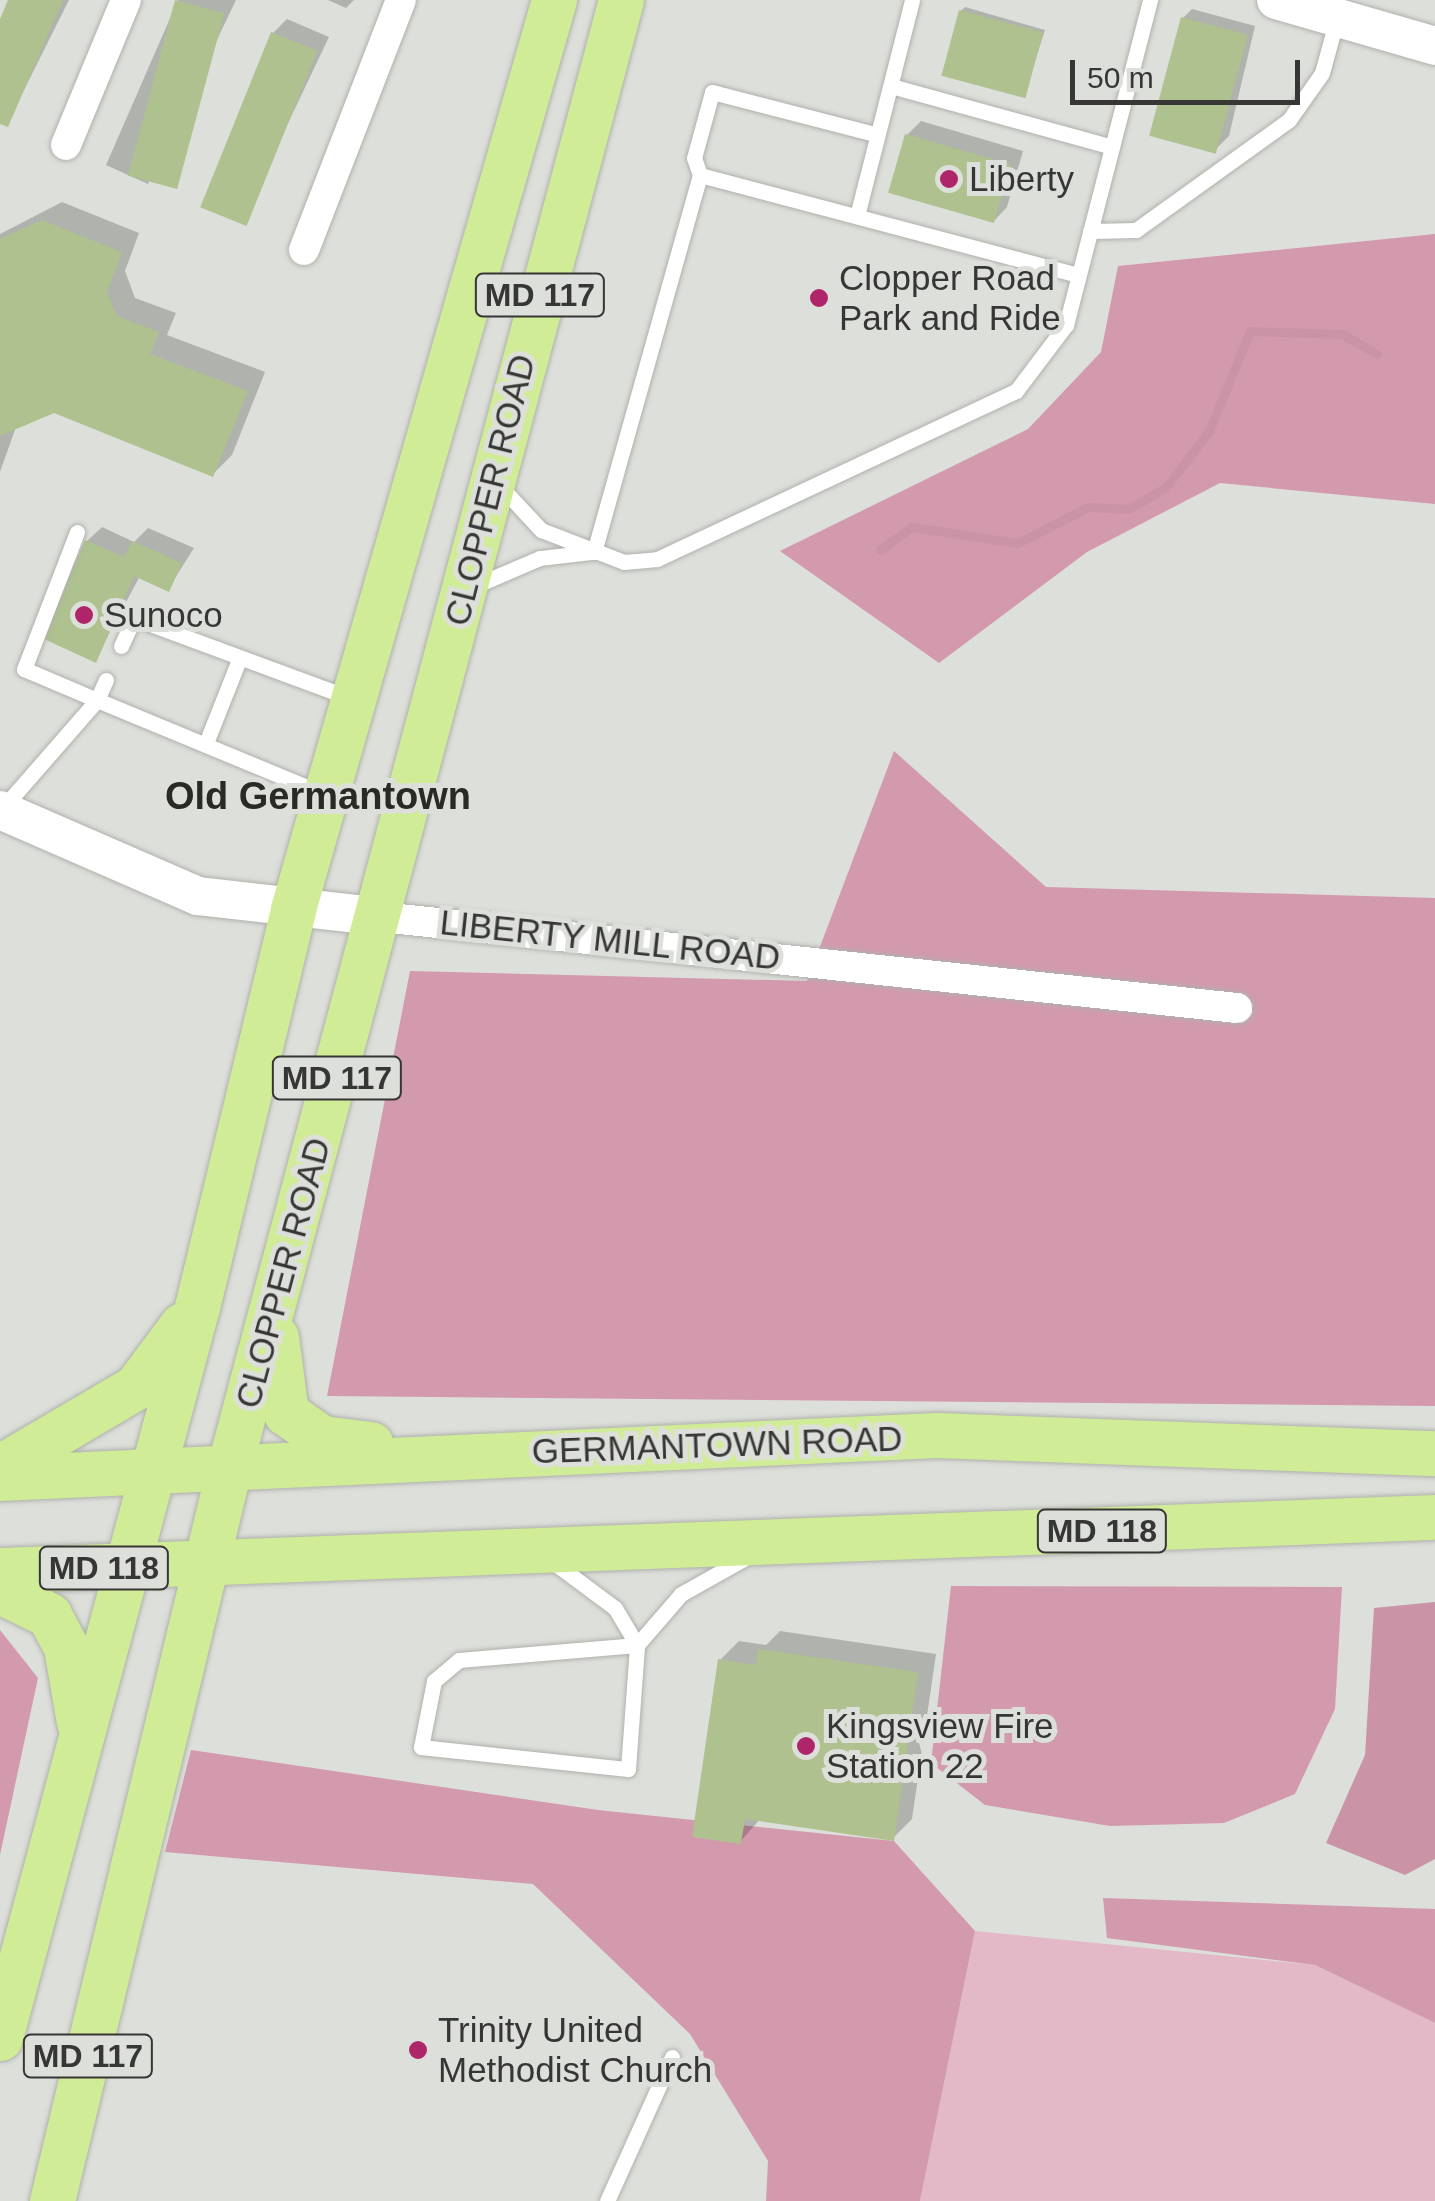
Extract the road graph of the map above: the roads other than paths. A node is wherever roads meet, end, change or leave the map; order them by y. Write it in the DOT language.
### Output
graph roads {
  1 [pos="126,0"];
  2 [pos="402,0"];
  3 [pos="554,0"];
  4 [pos="621,0"];
  5 [pos="912,0"];
  6 [pos="1150,0"];
  7 [pos="1276,0"];
  8 [pos="1337,18"];
  9 [pos="1435,46"];
  10 [pos="891,86"];
  11 [pos="878,135"];
  12 [pos="66,146"];
  13 [pos="1112,147"];
  14 [pos="700,175"];
  15 [pos="856,216"];
  16 [pos="1090,231"];
  17 [pos="304,250"];
  18 [pos="1078,275"];
  19 [pos="494,476"];
  20 [pos="78,532"];
  21 [pos="594,552"];
  22 [pos="464,592"];
  23 [pos="122,646"];
  24 [pos="240,657"];
  25 [pos="106,680"];
  26 [pos="140,698"];
  27 [pos="97,700"];
  28 [pos="356,700"];
  29 [pos="134,714"];
  30 [pos="206,743"];
  31 [pos="328,796"];
  32 [pos="0,810"];
  33 [pos="293,909"];
  34 [pos="381,916"];
  35 [pos="1237,1008"];
  36 [pos="276,1297"];
  37 [pos="198,1303"];
  38 [pos="1435,1453"];
  39 [pos="462,1456"];
  40 [pos="0,1467"];
  41 [pos="228,1468"];
  42 [pos="150,1472"];
  43 [pos="0,1478"];
  44 [pos="1435,1517"];
  45 [pos="768,1544"];
  46 [pos="540,1552"];
  47 [pos="208,1564"];
  48 [pos="126,1568"];
  49 [pos="0,1570"];
  50 [pos="0,1591"];
  51 [pos="638,1645"];
  52 [pos="82,1736"];
  53 [pos="0,2038"];
  54 [pos="672,2057"];
  55 [pos="52,2201"];
  56 [pos="608,2201"];
  1 -- 12 [label="street"];
  2 -- 17 [label="street"];
  3 -- 28 [label="main road, CLOPPER ROAD / MD 117"];
  4 -- 19 [label="main road, CLOPPER ROAD / MD 117"];
  5 -- 10 [label="lane"];
  6 -- 13 [label="lane"];
  7 -- 8 [label="street"];
  8 -- 9 [label="street"];
  8 -- 16 [label="lane"];
  10 -- 11 [label="lane"];
  10 -- 13 [label="lane"];
  11 -- 14 [label="lane"];
  11 -- 15 [label="lane"];
  13 -- 16 [label="lane"];
  14 -- 15 [label="lane"];
  14 -- 21 [label="lane"];
  15 -- 18 [label="lane"];
  16 -- 18 [label="lane"];
  18 -- 21 [label="lane"];
  19 -- 21 [label="lane"];
  19 -- 22 [label="main road, CLOPPER ROAD / MD 117"];
  20 -- 27 [label="lane"];
  21 -- 22 [label="lane"];
  22 -- 34 [label="main road, CLOPPER ROAD / MD 117"];
  23 -- 24 [label="lane"];
  24 -- 28 [label="lane"];
  24 -- 30 [label="lane"];
  25 -- 27 [label="lane"];
  26 -- 29 [label="lane"];
  27 -- 29 [label="lane"];
  27 -- 32 [label="lane"];
  28 -- 31 [label="main road, CLOPPER ROAD / MD 117"];
  29 -- 30 [label="lane"];
  30 -- 31 [label="lane"];
  31 -- 33 [label="main road, CLOPPER ROAD / MD 117"];
  32 -- 33 [label="street, LIBERTY MILL ROAD"];
  33 -- 34 [label="street, LIBERTY MILL ROAD"];
  33 -- 37 [label="main road, CLOPPER ROAD / MD 117"];
  34 -- 35 [label="street, LIBERTY MILL ROAD"];
  34 -- 36 [label="main road, CLOPPER ROAD / MD 117"];
  36 -- 39 [label="main road"];
  36 -- 41 [label="main road, CLOPPER ROAD / MD 117"];
  37 -- 40 [label="main road"];
  37 -- 42 [label="main road, CLOPPER ROAD / MD 117"];
  38 -- 39 [label="main road, GERMANTOWN ROAD"];
  39 -- 41 [label="main road, GERMANTOWN ROAD"];
  41 -- 42 [label="main road, GERMANTOWN ROAD"];
  41 -- 47 [label="main road, CLOPPER ROAD / MD 117"];
  42 -- 43 [label="main road, GERMANTOWN ROAD"];
  42 -- 48 [label="main road, CLOPPER ROAD / MD 117"];
  44 -- 45 [label="main road, MD 118"];
  45 -- 46 [label="main road, MD 118"];
  45 -- 51 [label="lane"];
  46 -- 47 [label="main road, MD 118"];
  46 -- 51 [label="lane"];
  47 -- 48 [label="main road, MD 118"];
  47 -- 55 [label="main road, CLOPPER ROAD / MD 117"];
  48 -- 49 [label="main road, MD 118"];
  48 -- 52 [label="main road, CLOPPER ROAD / MD 117"];
  50 -- 52 [label="main road"];
  51 -- 51 [label="lane"];
  52 -- 53 [label="main road, CLOPPER ROAD / MD 117"];
  54 -- 56 [label="lane"];
}
